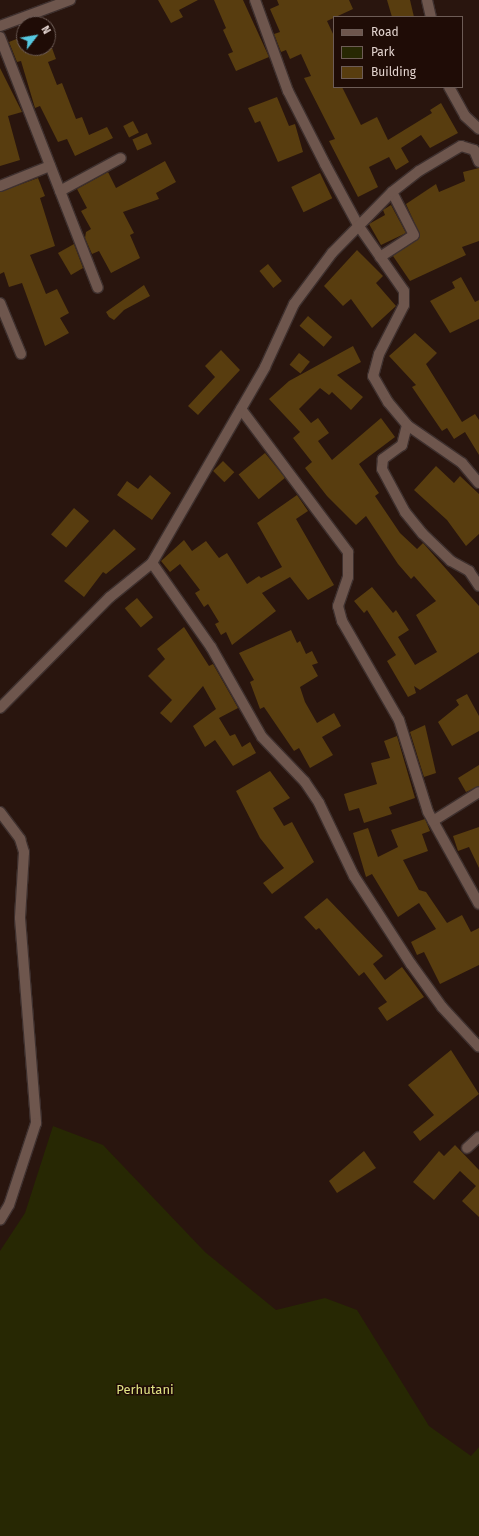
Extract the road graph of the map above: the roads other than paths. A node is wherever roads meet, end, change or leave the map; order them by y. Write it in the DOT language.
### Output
graph roads {
  1 [pos="70,0"];
  2 [pos="255,0"];
  3 [pos="427,0"];
  4 [pos="432,16"];
  5 [pos="0,26"];
  6 [pos="0,38"];
  7 [pos="451,88"];
  8 [pos="479,129"];
  9 [pos="122,158"];
  10 [pos="479,162"];
  11 [pos="50,166"];
  12 [pos="0,186"];
  13 [pos="60,191"];
  14 [pos="392,192"];
  15 [pos="358,225"];
  16 [pos="380,258"];
  17 [pos="98,288"];
  18 [pos="0,303"];
  19 [pos="21,354"];
  20 [pos="241,409"];
  21 [pos="407,425"];
  22 [pos="479,483"];
  23 [pos="152,563"];
  24 [pos="479,586"];
  25 [pos="0,708"];
  26 [pos="479,792"];
  27 [pos="0,812"];
  28 [pos="433,821"];
  29 [pos="479,904"];
  30 [pos="479,1047"];
  31 [pos="479,1137"];
  32 [pos="467,1148"];
  33 [pos="0,1220"];
  1 -- 5 [label="street"];
  2 -- 15 [label="street"];
  3 -- 4 [label="street"];
  6 -- 11 [label="street"];
  7 -- 8 [label="street"];
  9 -- 13 [label="street"];
  10 -- 14 [label="street"];
  11 -- 12 [label="street"];
  11 -- 13 [label="street"];
  13 -- 17 [label="street"];
  14 -- 15 [label="street"];
  14 -- 16 [label="street"];
  15 -- 16 [label="street"];
  15 -- 20 [label="street"];
  16 -- 21 [label="street"];
  18 -- 19 [label="street"];
  20 -- 23 [label="street"];
  20 -- 28 [label="street"];
  21 -- 22 [label="street"];
  21 -- 24 [label="street"];
  23 -- 25 [label="street"];
  23 -- 30 [label="street"];
  26 -- 28 [label="street"];
  27 -- 33 [label="street"];
  28 -- 29 [label="street"];
  31 -- 32 [label="street"];
}
